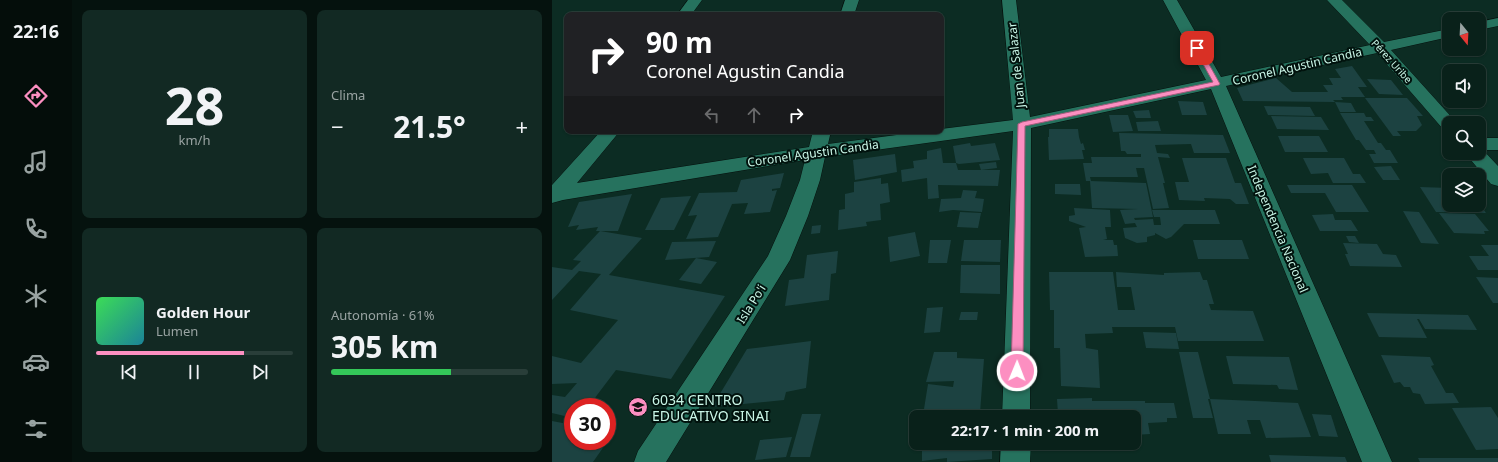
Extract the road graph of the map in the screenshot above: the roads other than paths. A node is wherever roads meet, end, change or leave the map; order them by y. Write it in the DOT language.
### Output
graph roads {
  1 [pos="695,0"];
  2 [pos="852,0"];
  3 [pos="1009,0"];
  4 [pos="1170,0"];
  5 [pos="1334,0"];
  6 [pos="686,12"];
  7 [pos="848,12"];
  8 [pos="1498,22"];
  9 [pos="1486,25"];
  10 [pos="1442,34"];
  11 [pos="1380,47"];
  12 [pos="1217,84"];
  13 [pos="1442,116"];
  14 [pos="1022,124"];
  15 [pos="944,130"];
  16 [pos="607,134"];
  17 [pos="902,134"];
  18 [pos="818,141"];
  19 [pos="1486,144"];
  20 [pos="1498,144"];
  21 [pos="1481,160"];
  22 [pos="1498,179"];
  23 [pos="554,195"];
  24 [pos="1016,410"];
  25 [pos="1016,450"];
  26 [pos="649,462"];
  27 [pos="1016,462"];
  28 [pos="1377,462"];
  1 -- 6 [label="street"];
  2 -- 7 [label="street"];
  3 -- 14 [label="street, Juan de Salazar"];
  4 -- 12 [label="street, Independencia Nacional"];
  5 -- 11 [label="street, Pérez Uribe"];
  8 -- 9 [label="street"];
  10 -- 11 [label="street, Coronel Agustin Candia"];
  11 -- 12 [label="street, Coronel Agustin Candia"];
  11 -- 13 [label="street, Pérez Uribe"];
  12 -- 14 [label="street, Coronel Agustin Candia"];
  12 -- 28 [label="street, Independencia Nacional"];
  14 -- 15 [label="street, Coronel Agustin Candia"];
  14 -- 24 [label="street, Juan de Salazar"];
  16 -- 23 [label="street"];
  17 -- 18 [label="street, Coronel Agustin Candia"];
  18 -- 23 [label="street, Coronel Agustin Candia"];
  18 -- 26 [label="street, Isla Po'i"];
  19 -- 20 [label="street"];
  21 -- 22 [label="street"];
  25 -- 27 [label="street"];
}
